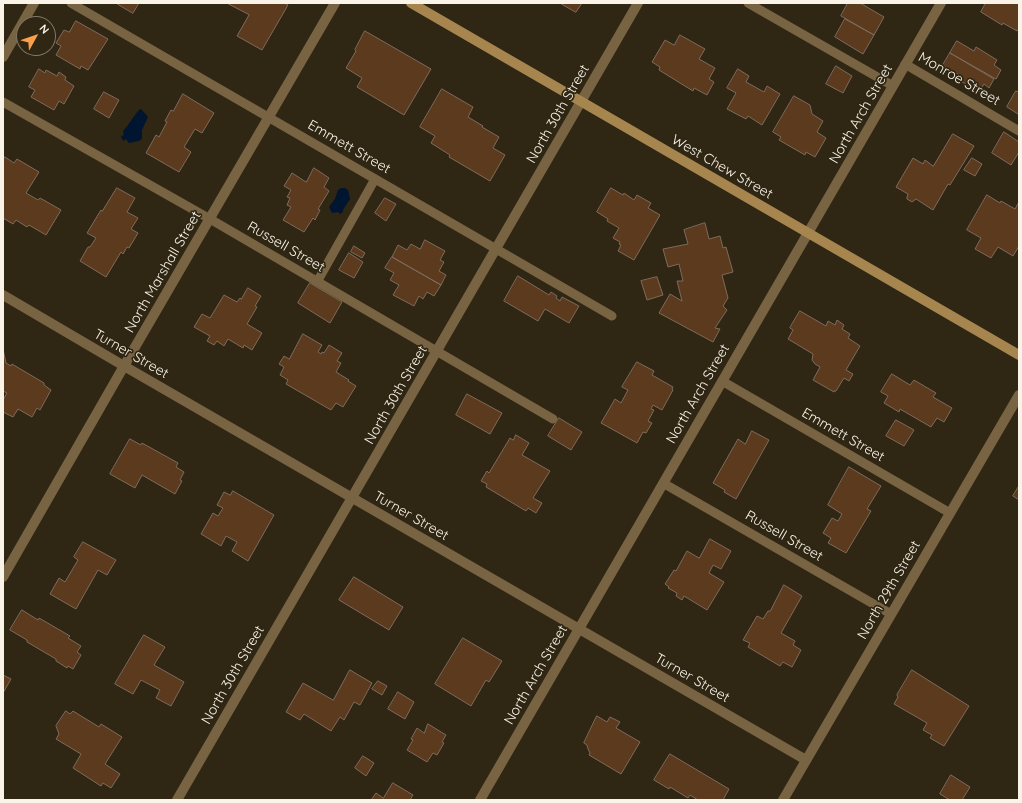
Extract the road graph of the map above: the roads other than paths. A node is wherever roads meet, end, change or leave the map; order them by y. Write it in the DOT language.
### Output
graph roads {
  1 [pos="34,3"];
  2 [pos="71,3"];
  3 [pos="335,3"];
  4 [pos="411,3"];
  5 [pos="638,3"];
  6 [pos="748,3"];
  7 [pos="941,3"];
  8 [pos="3,57"];
  9 [pos="905,64"];
  10 [pos="893,86"];
  11 [pos="581,101"];
  12 [pos="3,102"];
  13 [pos="269,117"];
  14 [pos="1019,130"];
  15 [pos="375,178"];
  16 [pos="210,219"];
  17 [pos="808,233"];
  18 [pos="496,249"];
  19 [pos="317,282"];
  20 [pos="3,294"];
  21 [pos="612,316"];
  22 [pos="437,351"];
  23 [pos="1019,355"];
  24 [pos="124,366"];
  25 [pos="722,381"];
  26 [pos="1019,395"];
  27 [pos="553,419"];
  28 [pos="663,483"];
  29 [pos="352,498"];
  30 [pos="950,513"];
  31 [pos="3,577"];
  32 [pos="891,614"];
  33 [pos="579,629"];
  34 [pos="806,760"];
  35 [pos="177,800"];
  36 [pos="480,800"];
  37 [pos="783,800"];
  1 -- 8 [label="street"];
  2 -- 13 [label="lane, Emmett Street"];
  3 -- 13 [label="street, North Marshall Street"];
  4 -- 11 [label="street, West Chew Street"];
  5 -- 11 [label="street, North 30th Street"];
  6 -- 10 [label="lane"];
  7 -- 9 [label="street, North Arch Street"];
  9 -- 10 [label="street, North Arch Street"];
  9 -- 14 [label="lane, Monroe Street"];
  10 -- 17 [label="street, North Arch Street"];
  11 -- 17 [label="street, West Chew Street"];
  11 -- 18 [label="street, North 30th Street"];
  12 -- 16 [label="lane, Russell Street"];
  13 -- 15 [label="lane, Emmett Street"];
  13 -- 16 [label="street, North Marshall Street"];
  15 -- 18 [label="lane, Emmett Street"];
  15 -- 19 [label="lane"];
  16 -- 19 [label="lane, Russell Street"];
  16 -- 24 [label="street, North Marshall Street"];
  17 -- 23 [label="street, West Chew Street"];
  17 -- 25 [label="street, North Arch Street"];
  18 -- 21 [label="lane, Emmett Street"];
  18 -- 22 [label="street, North 30th Street"];
  19 -- 22 [label="lane, Russell Street"];
  20 -- 24 [label="street, Turner Street"];
  22 -- 27 [label="lane, Russell Street"];
  22 -- 29 [label="street, North 30th Street"];
  24 -- 29 [label="street, Turner Street"];
  24 -- 31 [label="street, North Marshall Street"];
  25 -- 28 [label="street, North Arch Street"];
  25 -- 30 [label="lane, Emmett Street"];
  26 -- 30 [label="street, North 29th Street"];
  28 -- 32 [label="lane, Russell Street"];
  28 -- 33 [label="street, North Arch Street"];
  29 -- 33 [label="street, Turner Street"];
  29 -- 35 [label="street, North 30th Street"];
  30 -- 32 [label="street, North 29th Street"];
  32 -- 34 [label="street, North 29th Street"];
  33 -- 34 [label="street, Turner Street"];
  33 -- 36 [label="street, North Arch Street"];
  34 -- 37 [label="street, North 29th Street"];
}
